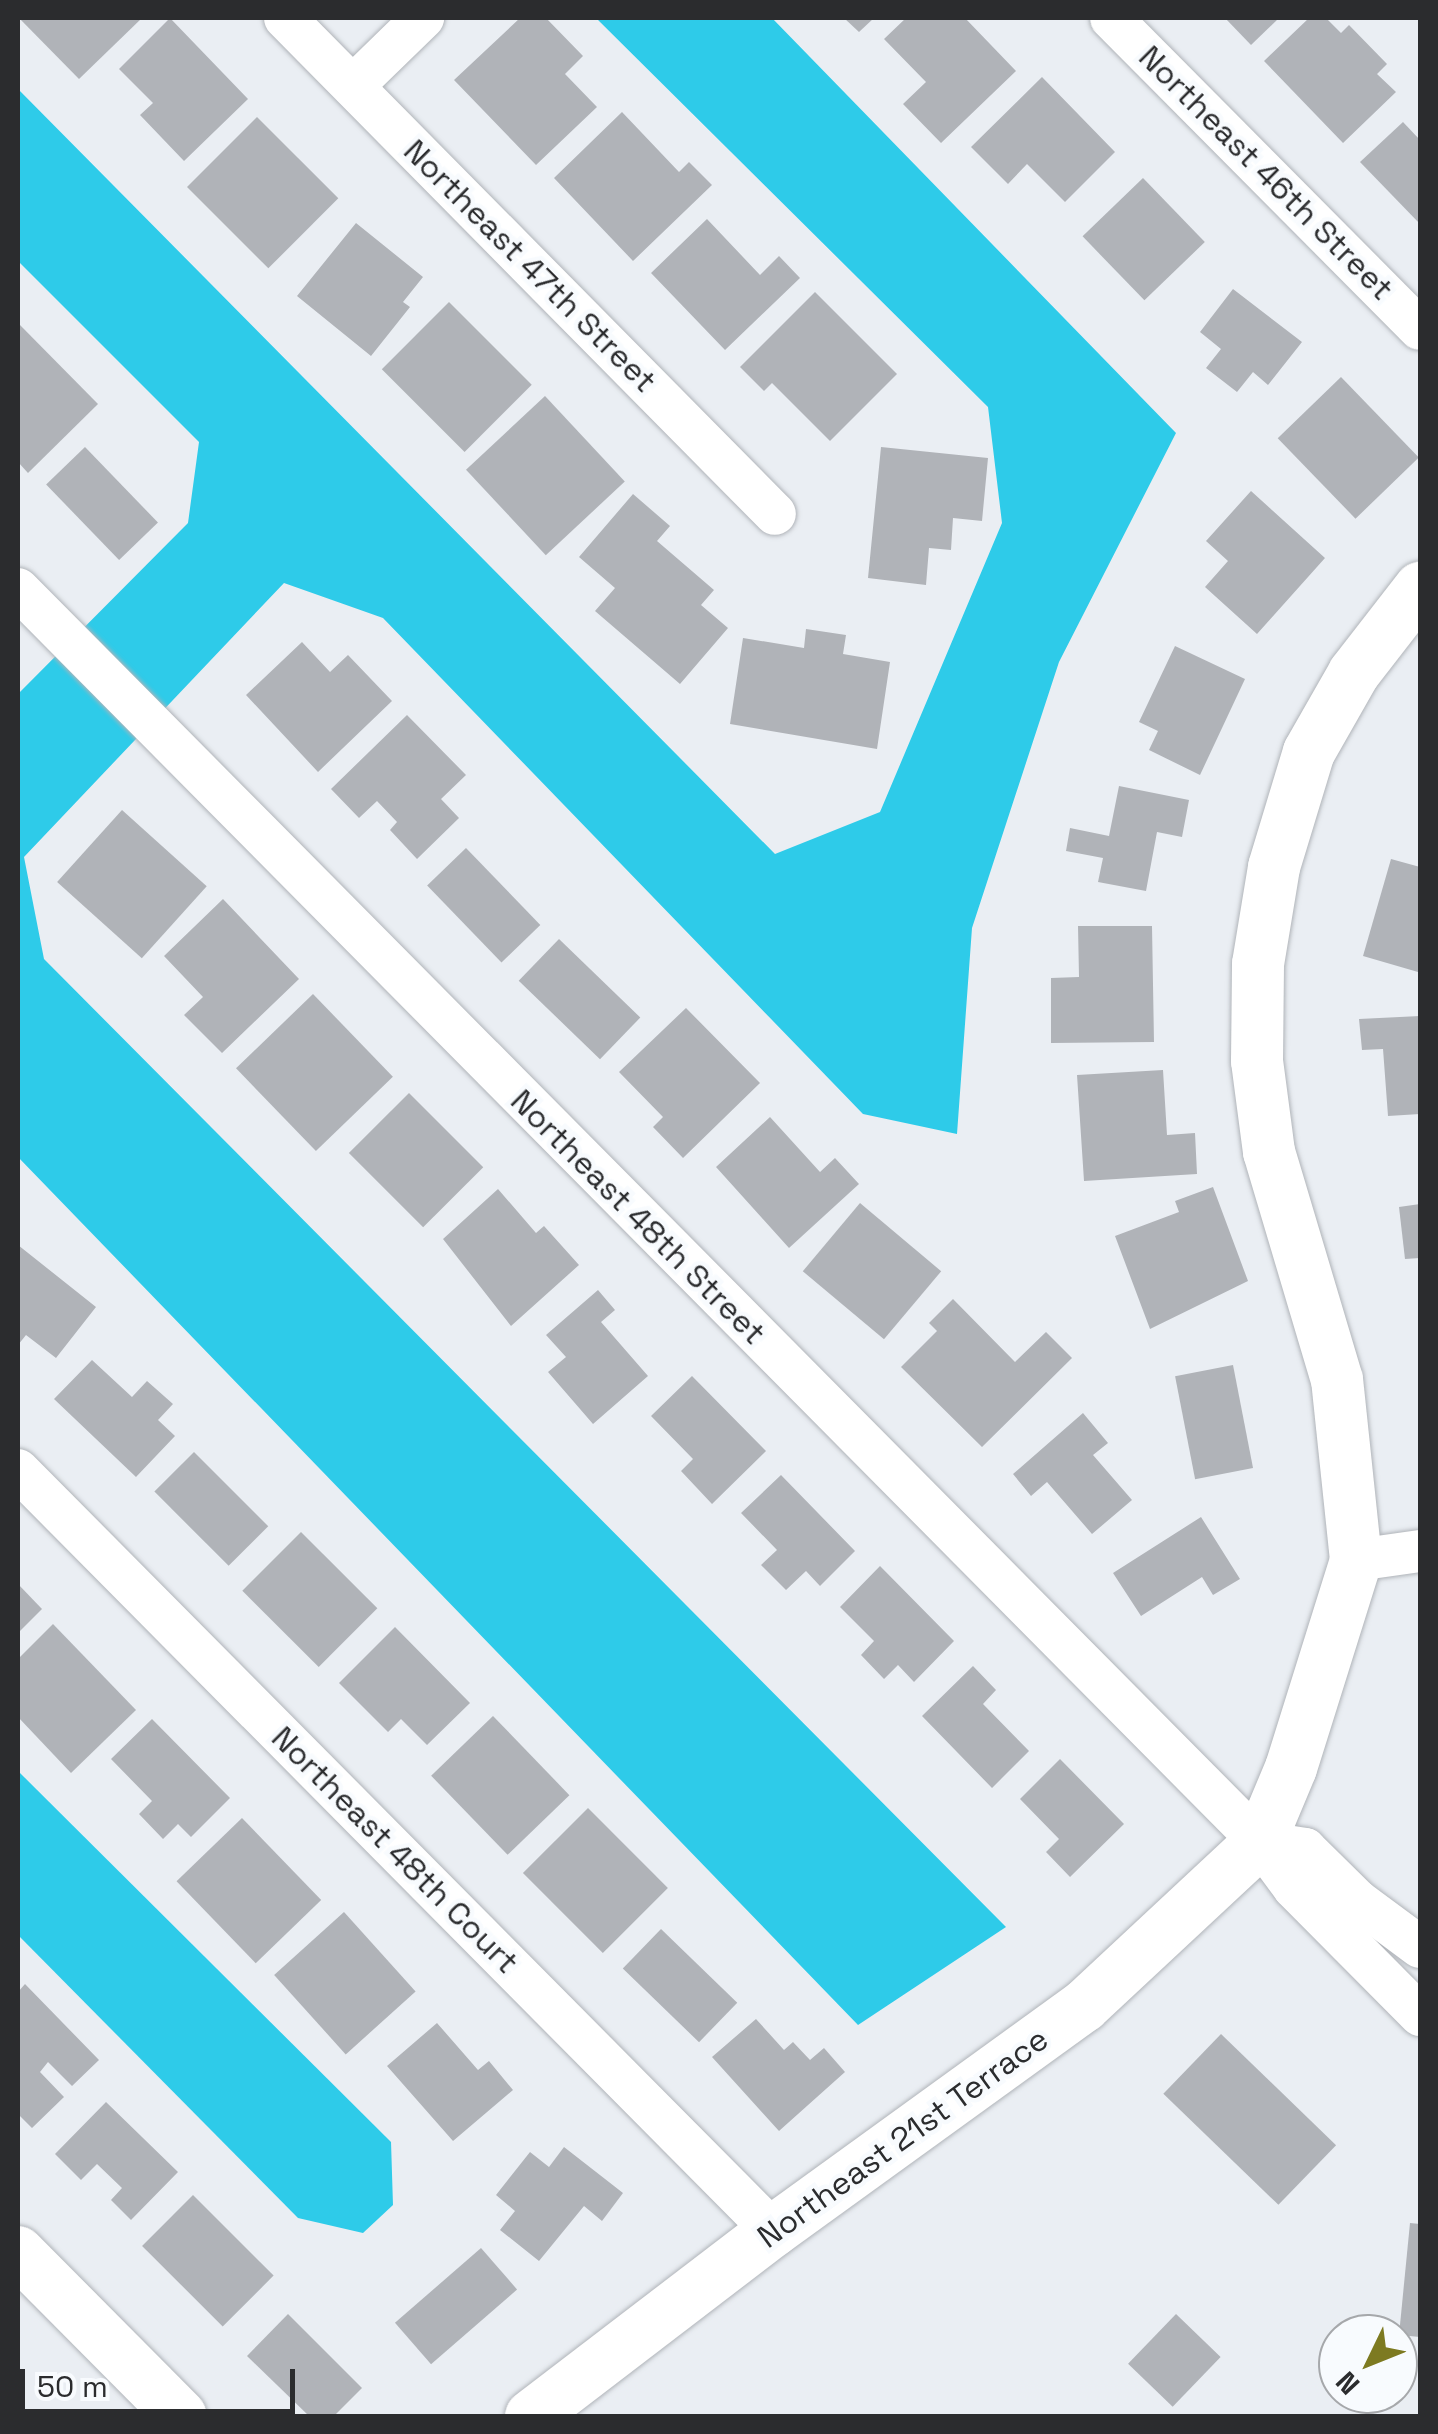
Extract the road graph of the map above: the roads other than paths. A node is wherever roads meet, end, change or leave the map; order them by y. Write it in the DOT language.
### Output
graph roads {
  1 [pos="285,18"];
  2 [pos="423,18"];
  3 [pos="1111,18"];
  4 [pos="353,86"];
  5 [pos="1420,328"];
  6 [pos="775,514"];
  7 [pos="1420,588"];
  8 [pos="24,596"];
  9 [pos="18,1470"];
  10 [pos="1420,1551"];
  11 [pos="1356,1560"];
  12 [pos="1260,1842"];
  13 [pos="1420,1947"];
  14 [pos="1420,2015"];
  15 [pos="773,2230"];
  16 [pos="18,2252"];
  17 [pos="166,2411"];
  18 [pos="531,2416"];
  1 -- 4 [label="street, Northeast 47th Street"];
  2 -- 4 [label="street"];
  3 -- 5 [label="street, Northeast 46th Street"];
  4 -- 6 [label="street, Northeast 47th Street"];
  7 -- 11 [label="street"];
  8 -- 12 [label="street, Northeast 48th Street"];
  9 -- 15 [label="street, Northeast 48th Court"];
  10 -- 11 [label="street"];
  11 -- 12 [label="street"];
  12 -- 13 [label="street"];
  12 -- 14 [label="street, Northeast 48th Street"];
  12 -- 15 [label="street, Northeast 21st Terrace"];
  15 -- 18 [label="street, Northeast 21st Terrace"];
  16 -- 17 [label="street"];
}
